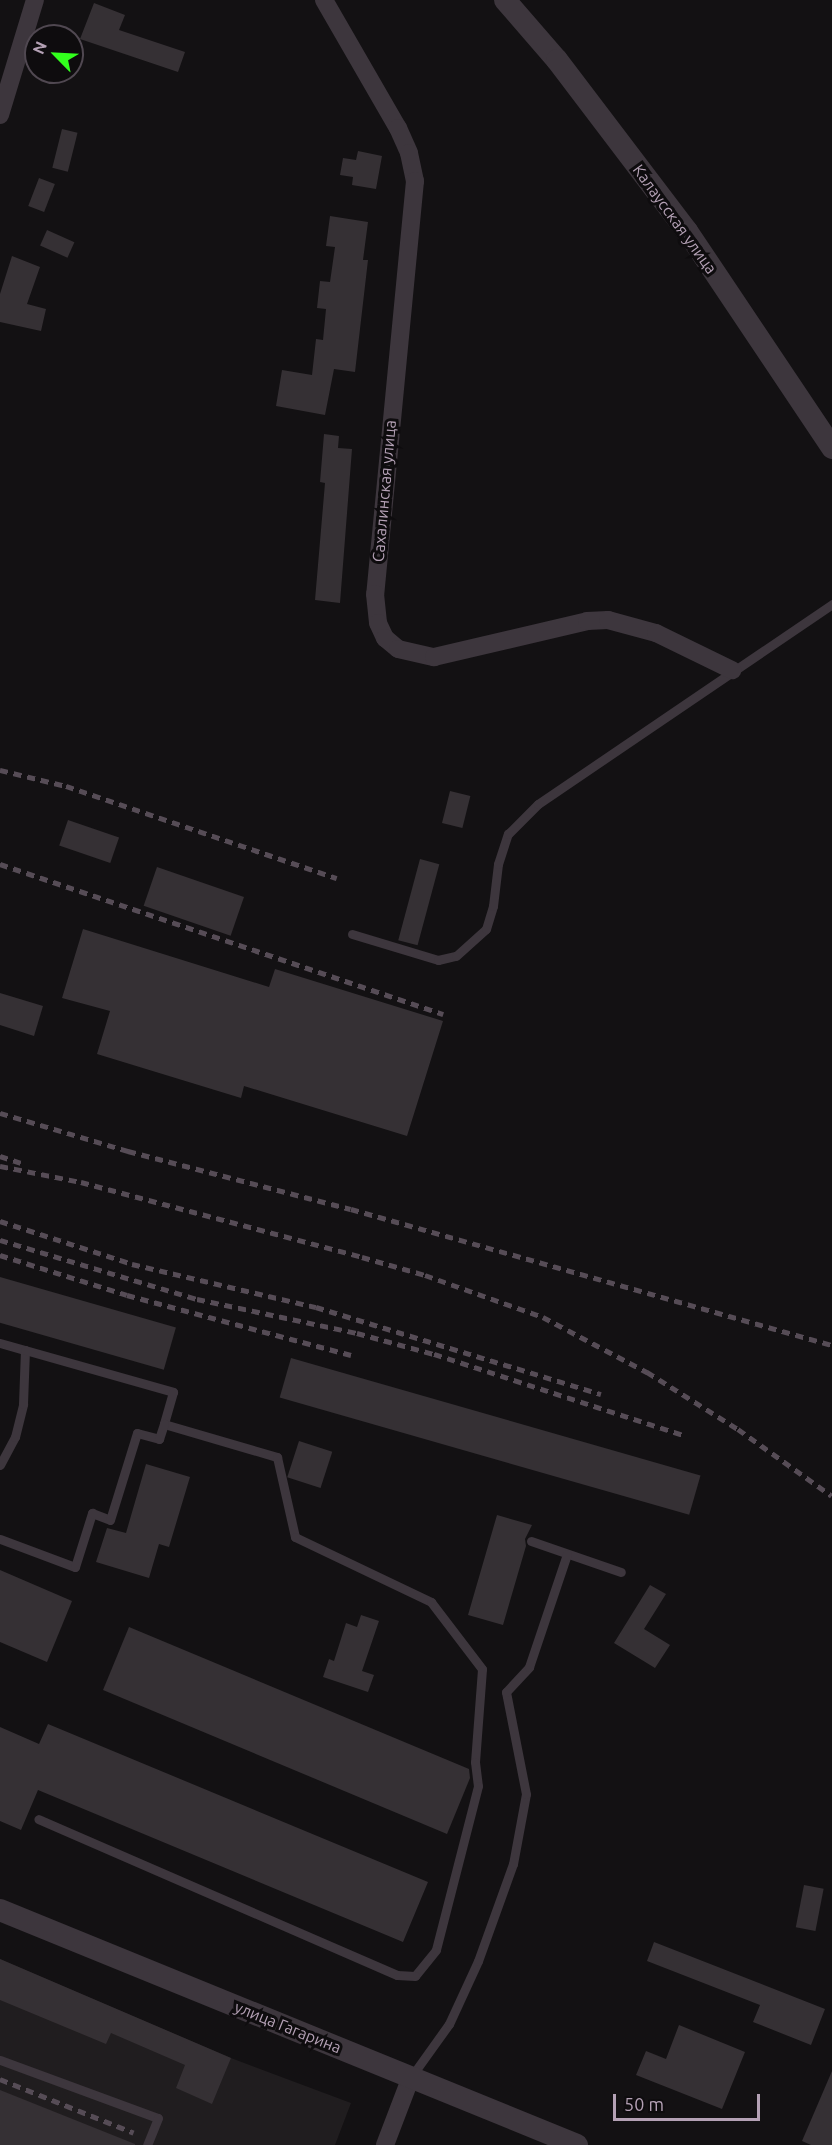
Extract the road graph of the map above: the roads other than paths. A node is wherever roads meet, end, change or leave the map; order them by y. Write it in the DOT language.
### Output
graph roads {
  1 [pos="35,0"];
  2 [pos="324,0"];
  3 [pos="505,0"];
  4 [pos="0,115"];
  5 [pos="832,448"];
  6 [pos="832,604"];
  7 [pos="732,670"];
  8 [pos="352,934"];
  9 [pos="0,1343"];
  10 [pos="25,1350"];
  11 [pos="164,1424"];
  12 [pos="0,1465"];
  13 [pos="0,1539"];
  14 [pos="531,1541"];
  15 [pos="567,1554"];
  16 [pos="621,1572"];
  17 [pos="38,1819"];
  18 [pos="0,1910"];
  19 [pos="0,2060"];
  20 [pos="411,2077"];
  21 [pos="147,2145"];
  22 [pos="385,2145"];
  23 [pos="577,2145"];
  1 -- 4 [label="street"];
  2 -- 7 [label="street, Сахалинская улица"];
  3 -- 5 [label="street, Калаусская улица"];
  6 -- 7 [label="lane"];
  7 -- 8 [label="lane"];
  9 -- 10 [label="lane"];
  10 -- 11 [label="lane"];
  10 -- 12 [label="lane"];
  11 -- 13 [label="lane"];
  11 -- 17 [label="lane"];
  14 -- 15 [label="lane"];
  15 -- 16 [label="lane"];
  15 -- 20 [label="lane"];
  18 -- 20 [label="street, улица Гагарина"];
  19 -- 21 [label="lane"];
  20 -- 22 [label="street"];
  20 -- 23 [label="street, улица Гагарина"];
}
